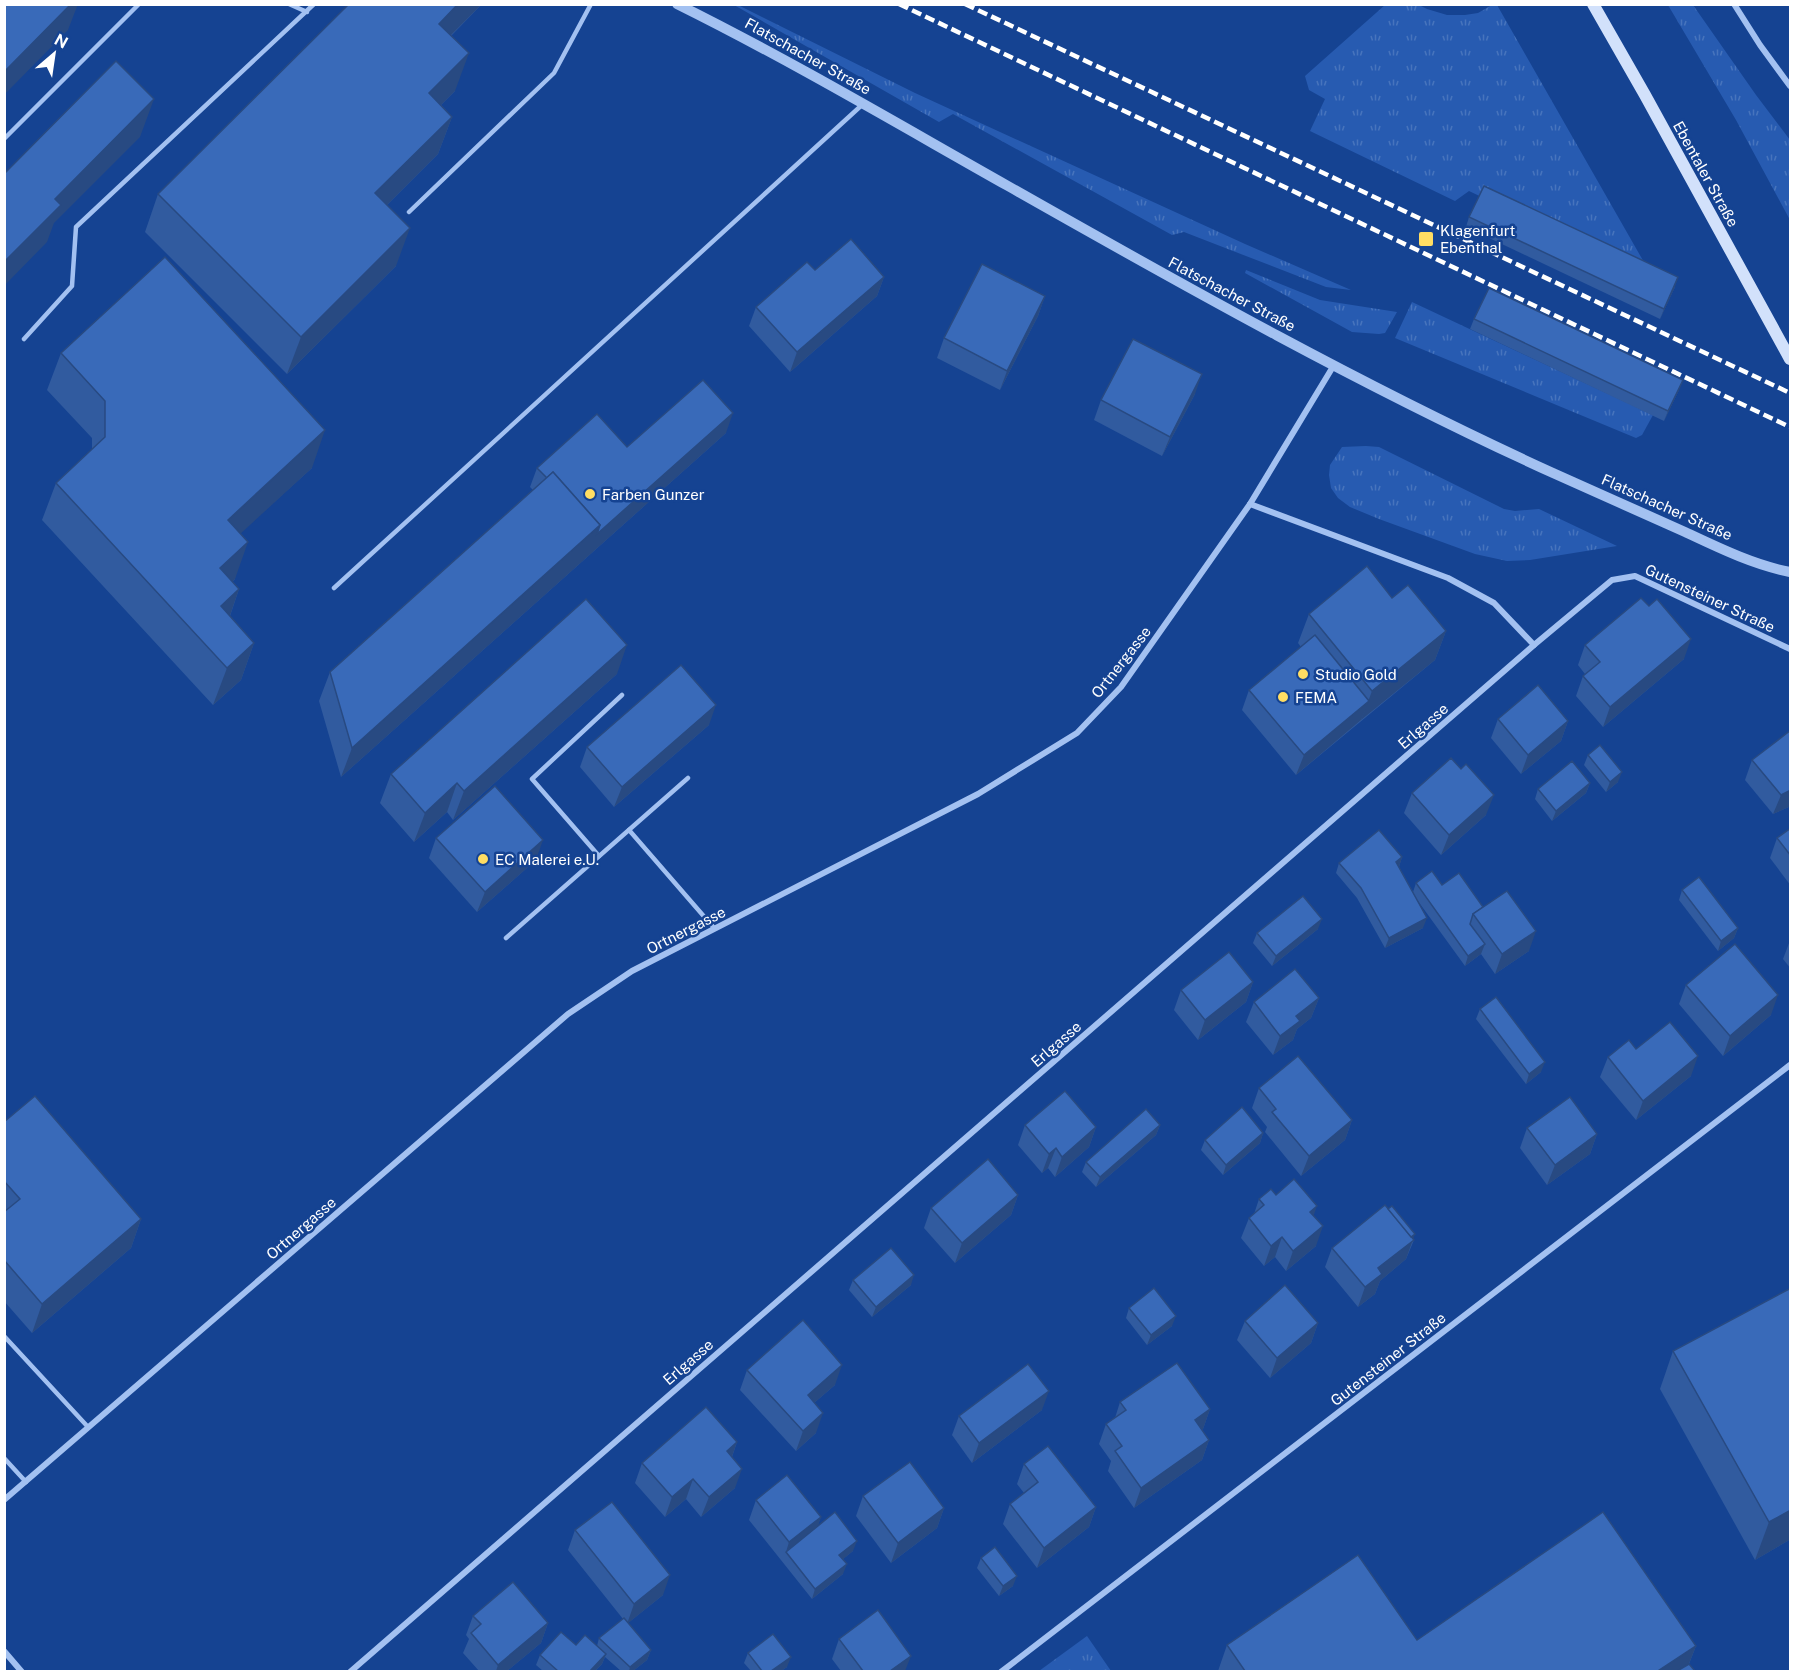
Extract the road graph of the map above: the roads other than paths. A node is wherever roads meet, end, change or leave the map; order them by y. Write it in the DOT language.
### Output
graph roads {
  1 [pos="139,4"];
  2 [pos="290,4"];
  3 [pos="314,4"];
  4 [pos="591,4"];
  5 [pos="677,4"];
  6 [pos="1593,4"];
  7 [pos="1734,4"];
  8 [pos="307,12"];
  9 [pos="1791,86"];
  10 [pos="863,104"];
  11 [pos="4,139"];
  12 [pos="409,212"];
  13 [pos="24,339"];
  14 [pos="1791,359"];
  15 [pos="1334,366"];
  16 [pos="1250,504"];
  17 [pos="1791,572"];
  18 [pos="334,588"];
  19 [pos="1534,645"];
  20 [pos="1791,649"];
  21 [pos="622,695"];
  22 [pos="688,778"];
  23 [pos="629,830"];
  24 [pos="599,856"];
  25 [pos="714,928"];
  26 [pos="506,938"];
  27 [pos="1791,1065"];
  28 [pos="4,1336"];
  29 [pos="88,1427"];
  30 [pos="4,1458"];
  31 [pos="26,1482"];
  32 [pos="4,1500"];
  33 [pos="4,1651"];
  34 [pos="22,1671"];
  35 [pos="350,1671"];
  36 [pos="1000,1671"];
  1 -- 11 [label="lane"];
  2 -- 8 [label="lane"];
  3 -- 8 [label="lane"];
  4 -- 12 [label="lane"];
  5 -- 10 [label="street, Flatschacher Straße"];
  6 -- 14 [label="main road, Ebentaler Straße"];
  7 -- 9 [label="street"];
  8 -- 13 [label="lane"];
  10 -- 15 [label="street, Flatschacher Straße"];
  10 -- 18 [label="lane"];
  15 -- 16 [label="street, Ortnergasse"];
  15 -- 17 [label="street, Flatschacher Straße"];
  16 -- 19 [label="street"];
  16 -- 25 [label="street, Ortnergasse"];
  19 -- 20 [label="street, Gutensteiner Straße"];
  19 -- 35 [label="street, Erlgasse"];
  21 -- 24 [label="lane"];
  22 -- 23 [label="lane"];
  23 -- 24 [label="lane"];
  23 -- 25 [label="lane"];
  24 -- 26 [label="lane"];
  25 -- 29 [label="street, Ortnergasse"];
  27 -- 36 [label="street, Gutensteiner Straße"];
  28 -- 29 [label="lane"];
  29 -- 31 [label="street, Ortnergasse"];
  30 -- 31 [label="lane"];
  31 -- 32 [label="street, Ortnergasse"];
  33 -- 34 [label="street"];
}
